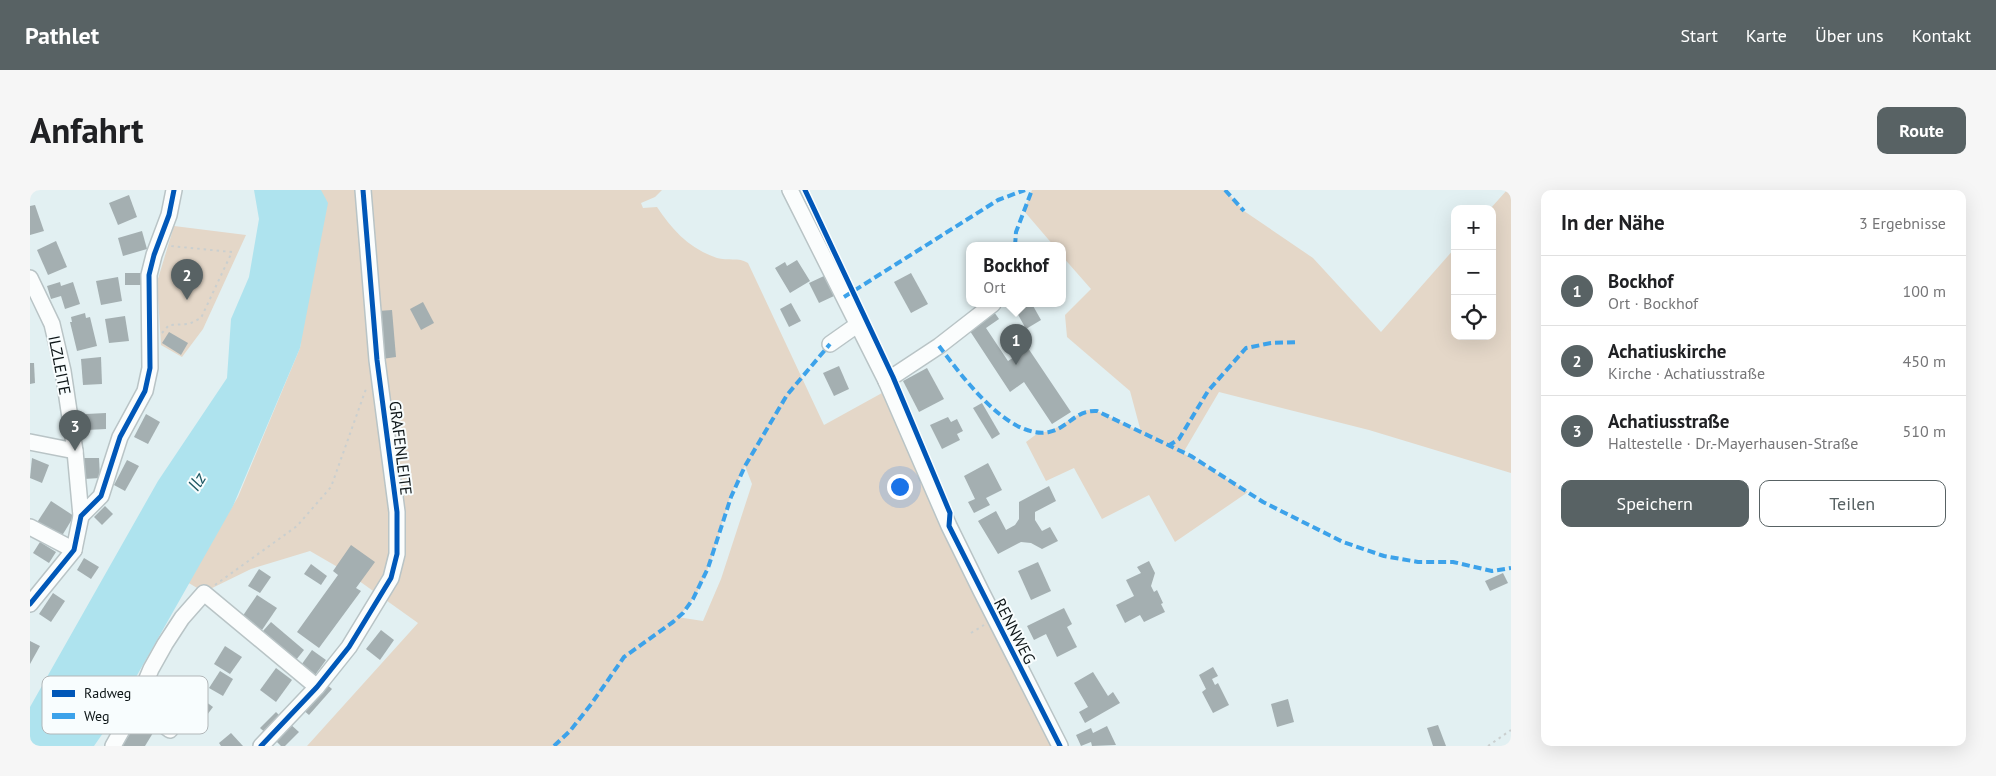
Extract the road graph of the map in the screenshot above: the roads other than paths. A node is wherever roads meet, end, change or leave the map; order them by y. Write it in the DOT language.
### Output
graph roads {
  1 [pos="174,190"];
  2 [pos="363,190"];
  3 [pos="790,190"];
  4 [pos="30,278"];
  5 [pos="989,307"];
  6 [pos="857,325"];
  7 [pos="830,344"];
  8 [pos="886,381"];
  9 [pos="30,442"];
  10 [pos="75,451"];
  11 [pos="81,516"];
  12 [pos="30,527"];
  13 [pos="74,550"];
  14 [pos="30,604"];
  15 [pos="148,676"];
  16 [pos="317,687"];
  17 [pos="120,734"];
  18 [pos="113,746"];
  19 [pos="261,746"];
  20 [pos="1060,746"];
  1 -- 11 [label="street"];
  2 -- 16 [label="street, GRAFENLEITE"];
  3 -- 6 [label="street, RENNWEG"];
  4 -- 10 [label="street, ILZLEITE"];
  5 -- 8 [label="street"];
  6 -- 7 [label="street"];
  6 -- 8 [label="street, RENNWEG"];
  8 -- 20 [label="street, RENNWEG"];
  9 -- 10 [label="street"];
  10 -- 11 [label="street, ILZLEITE"];
  11 -- 13 [label="street, ILZLEITE"];
  12 -- 13 [label="street"];
  13 -- 14 [label="street"];
  15 -- 16 [label="street"];
  16 -- 19 [label="street, GRAFENLEITE"];
  17 -- 18 [label="street"];
}
